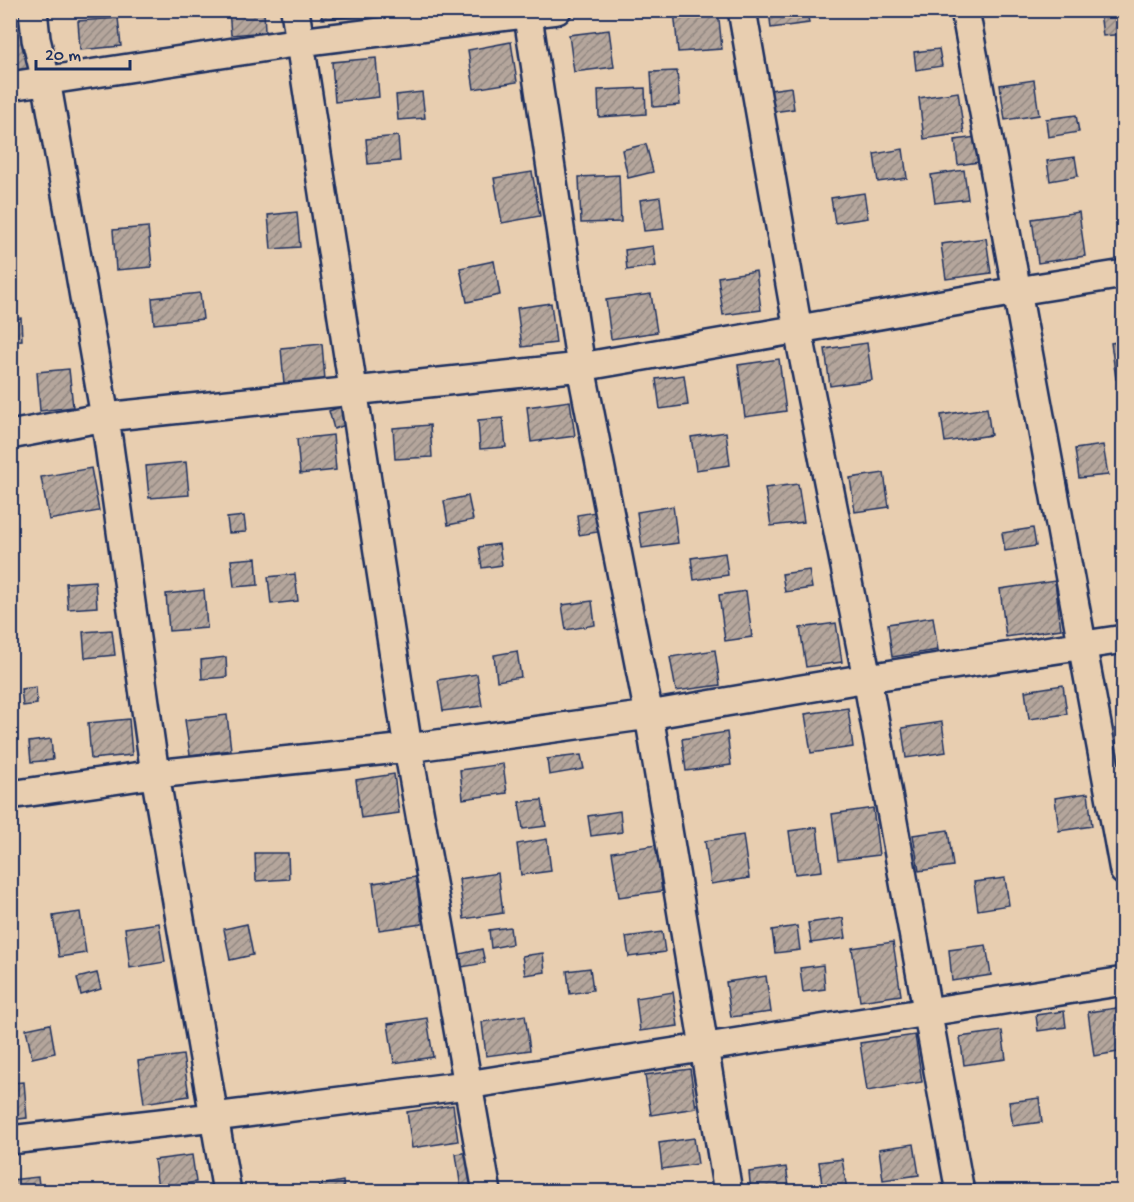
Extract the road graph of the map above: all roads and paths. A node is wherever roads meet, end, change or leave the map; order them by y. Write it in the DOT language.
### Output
graph roads {
  1 [pos="33,10"];
  2 [pos="295,10"];
  3 [pos="557,10"];
  4 [pos="742,10"];
  5 [pos="965,10"];
  6 [pos="527,12"];
  7 [pos="300,42"];
  8 [pos="46,80"];
  9 [pos="10,86"];
  10 [pos="1124,274"];
  11 [pos="1017,291"];
  12 [pos="798,330"];
  13 [pos="581,367"];
  14 [pos="354,392"];
  15 [pos="105,417"];
  16 [pos="10,435"];
  17 [pos="1124,639"];
  18 [pos="1083,644"];
  19 [pos="867,678"];
  20 [pos="649,715"];
  21 [pos="408,748"];
  22 [pos="155,774"];
  23 [pos="10,795"];
  24 [pos="1124,871"];
  25 [pos="1124,981"];
  26 [pos="926,1012"];
  27 [pos="704,1046"];
  28 [pos="467,1085"];
  29 [pos="214,1117"];
  30 [pos="10,1140"];
  31 [pos="227,1191"];
  32 [pos="487,1191"];
  33 [pos="728,1191"];
  34 [pos="960,1191"];
  1 -- 8 [label="street"];
  2 -- 7 [label="street"];
  3 -- 6 [label="street"];
  4 -- 12 [label="street"];
  5 -- 11 [label="street"];
  6 -- 7 [label="street"];
  6 -- 13 [label="street"];
  7 -- 8 [label="street"];
  7 -- 14 [label="street"];
  8 -- 9 [label="street"];
  8 -- 15 [label="street"];
  10 -- 11 [label="street"];
  11 -- 12 [label="street"];
  11 -- 18 [label="street"];
  12 -- 13 [label="street"];
  12 -- 19 [label="street"];
  13 -- 14 [label="street"];
  13 -- 20 [label="street"];
  14 -- 15 [label="street"];
  14 -- 21 [label="street"];
  15 -- 16 [label="street"];
  15 -- 22 [label="street"];
  17 -- 18 [label="street"];
  18 -- 19 [label="street"];
  18 -- 24 [label="street"];
  19 -- 20 [label="street"];
  19 -- 26 [label="street"];
  20 -- 21 [label="street"];
  20 -- 27 [label="street"];
  21 -- 22 [label="street"];
  21 -- 28 [label="street"];
  22 -- 23 [label="street"];
  22 -- 29 [label="street"];
  25 -- 26 [label="street"];
  26 -- 27 [label="street"];
  26 -- 34 [label="street"];
  27 -- 28 [label="street"];
  27 -- 33 [label="street"];
  28 -- 29 [label="street"];
  28 -- 32 [label="street"];
  29 -- 30 [label="street"];
  29 -- 31 [label="street"];
}
